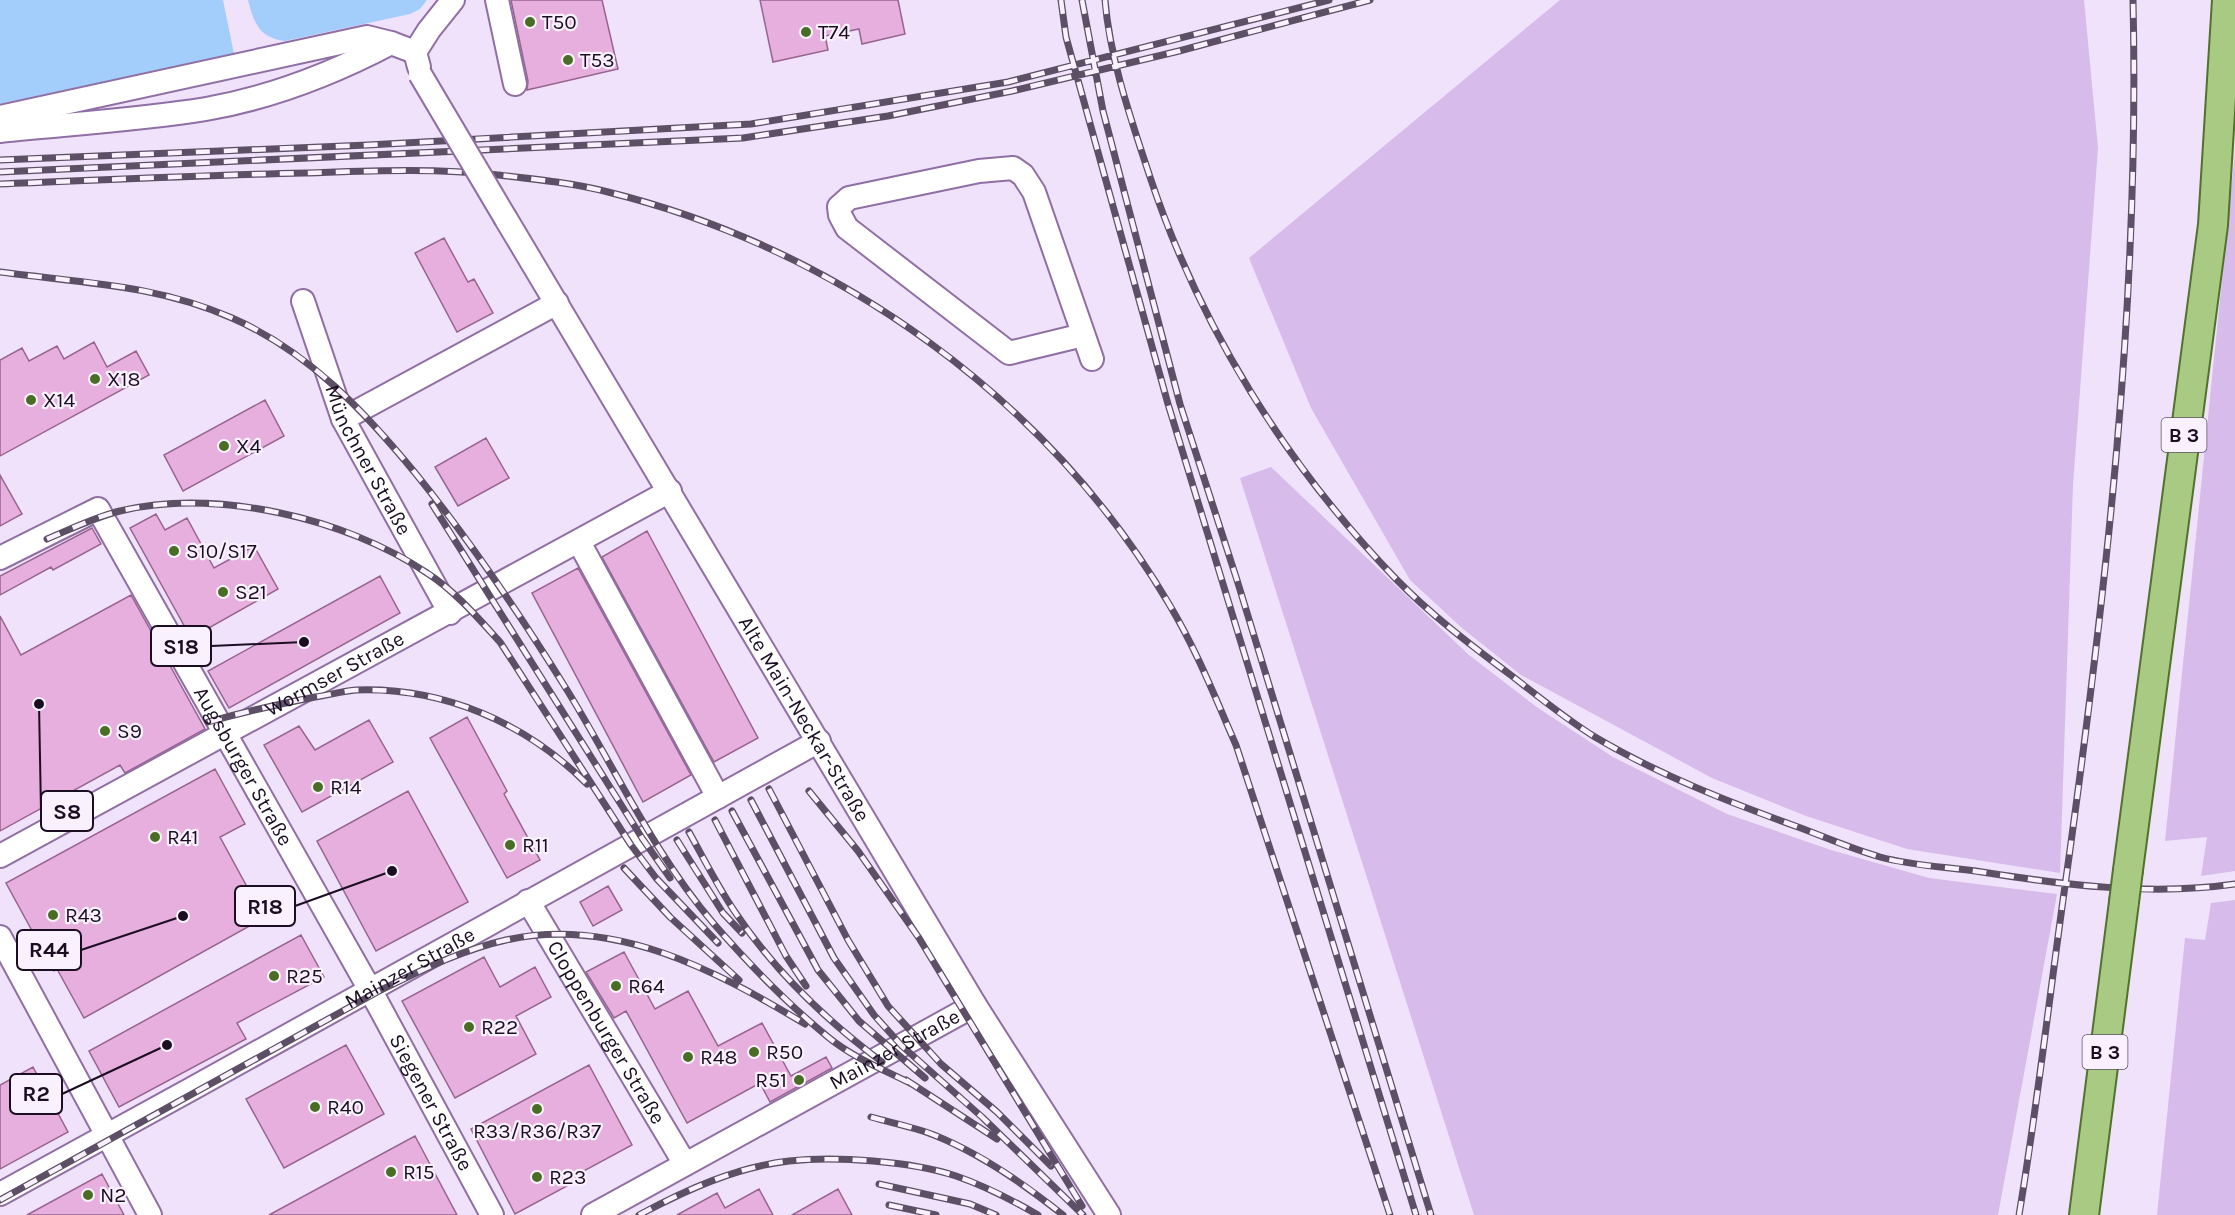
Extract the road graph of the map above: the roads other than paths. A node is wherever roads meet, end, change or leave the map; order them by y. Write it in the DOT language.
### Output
graph roads {
  1 [pos="453,0"];
  2 [pos="497,0"];
  3 [pos="2227,0"];
  4 [pos="391,43"];
  5 [pos="416,52"];
  6 [pos="515,84"];
  7 [pos="0,117"];
  8 [pos="0,131"];
  9 [pos="303,301"];
  10 [pos="557,303"];
  11 [pos="1083,335"];
  12 [pos="1092,359"];
  13 [pos="343,419"];
  14 [pos="670,491"];
  15 [pos="579,542"];
  16 [pos="0,558"];
  17 [pos="450,613"];
  18 [pos="225,735"];
  19 [pos="819,741"];
  20 [pos="718,797"];
  21 [pos="0,856"];
  22 [pos="528,901"];
  23 [pos="0,937"];
  24 [pos="371,991"];
  25 [pos="975,1005"];
  26 [pos="107,1136"];
  27 [pos="685,1164"];
  28 [pos="0,1194"];
  29 [pos="2084,1208"];
  30 [pos="150,1215"];
  31 [pos="492,1215"];
  32 [pos="593,1215"];
  33 [pos="1109,1215"];
  1 -- 5 [label="lane"];
  2 -- 6 [label="lane"];
  3 -- 29 [label="main road, B 3, bridge"];
  4 -- 5 [label="lane"];
  4 -- 7 [label="lane"];
  4 -- 8 [label="lane"];
  5 -- 10 [label="lane, Alte Main-Neckar-Straße, bridge"];
  9 -- 13 [label="lane, Münchner Straße"];
  10 -- 13 [label="lane"];
  10 -- 14 [label="lane, Alte Main-Neckar-Straße"];
  11 -- 11 [label="lane"];
  11 -- 12 [label="lane"];
  13 -- 17 [label="lane, Münchner Straße"];
  14 -- 15 [label="lane, Wormser Straße"];
  14 -- 19 [label="lane, Alte Main-Neckar-Straße"];
  15 -- 17 [label="lane, Wormser Straße"];
  15 -- 20 [label="lane"];
  16 -- 18 [label="lane, Augsburger Straße"];
  17 -- 18 [label="lane, Wormser Straße"];
  18 -- 21 [label="lane, Wormser Straße"];
  18 -- 24 [label="lane, Augsburger Straße"];
  19 -- 20 [label="lane, Mainzer Straße"];
  19 -- 25 [label="lane, Alte Main-Neckar-Straße"];
  20 -- 22 [label="lane, Mainzer Straße"];
  22 -- 24 [label="lane, Mainzer Straße"];
  22 -- 27 [label="lane, Cloppenburger Straße"];
  23 -- 26 [label="lane"];
  24 -- 26 [label="lane, Mainzer Straße"];
  24 -- 31 [label="lane, Siegener Straße"];
  25 -- 27 [label="lane, Mainzer Straße"];
  25 -- 33 [label="lane, Alte Main-Neckar-Straße"];
  26 -- 28 [label="lane, Mainzer Straße"];
  26 -- 30 [label="lane"];
  27 -- 32 [label="lane, Mainzer Straße"];
}
